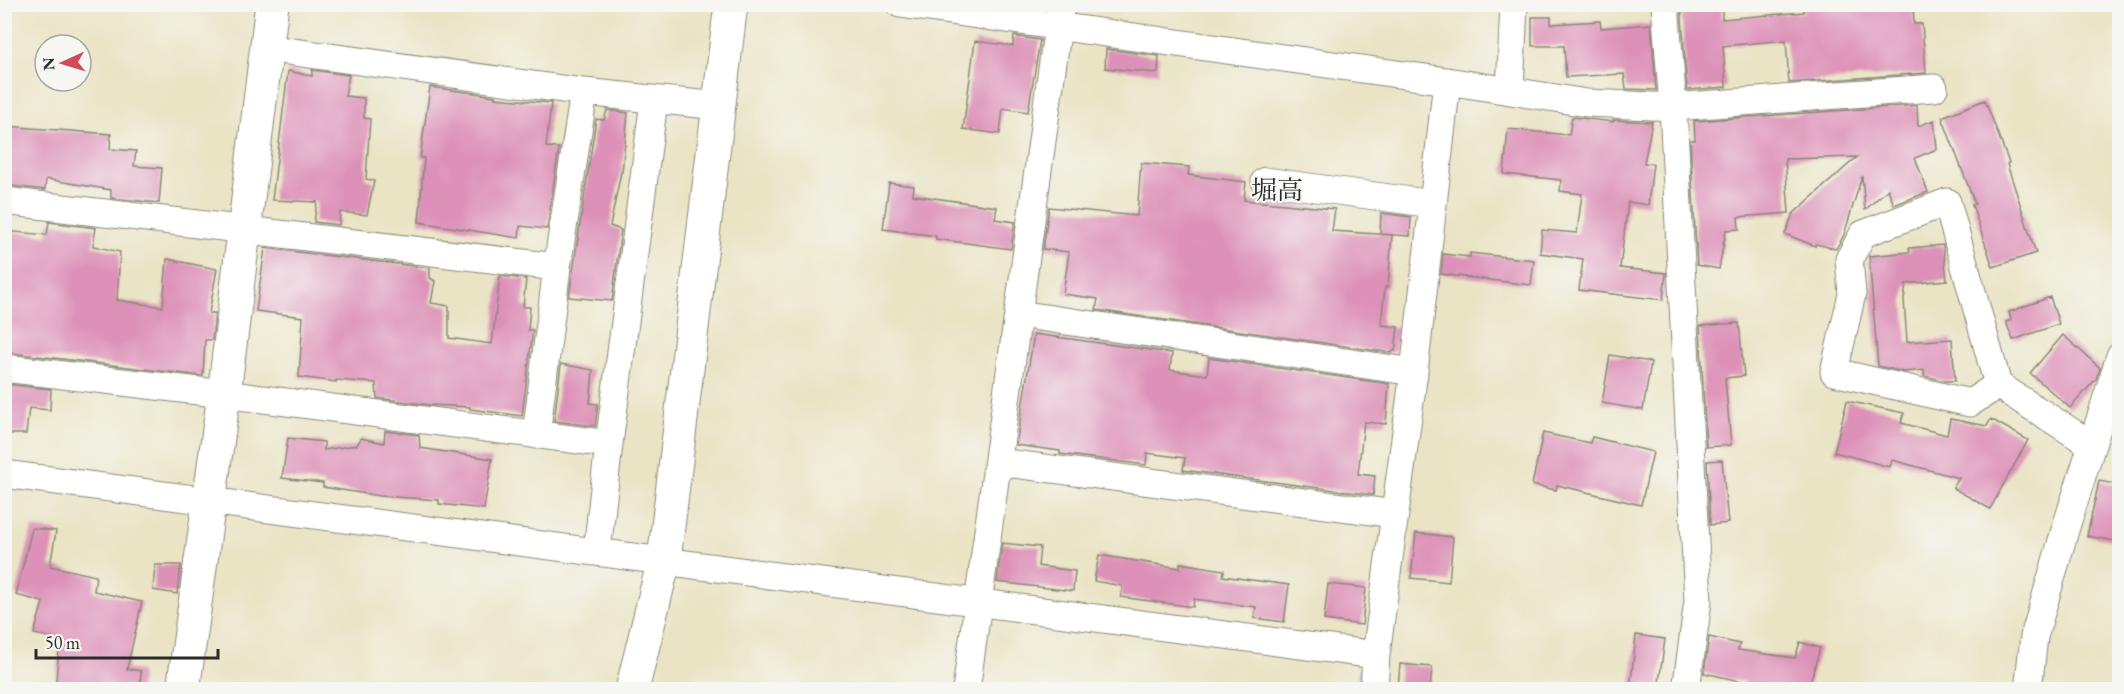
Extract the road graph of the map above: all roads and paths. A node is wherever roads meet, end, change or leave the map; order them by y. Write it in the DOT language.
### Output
graph roads {
  1 [pos="272,4"];
  2 [pos="731,4"];
  3 [pos="900,4"];
  4 [pos="1514,4"];
  5 [pos="1665,4"];
  6 [pos="1060,16"];
  7 [pos="265,48"];
  8 [pos="1448,81"];
  9 [pos="1934,88"];
  10 [pos="1510,91"];
  11 [pos="584,92"];
  12 [pos="654,101"];
  13 [pos="718,106"];
  14 [pos="1673,107"];
  15 [pos="1265,181"];
  16 [pos="4,201"];
  17 [pos="1433,204"];
  18 [pos="244,229"];
  19 [pos="557,267"];
  20 [pos="1018,314"];
  21 [pos="4,368"];
  22 [pos="1414,372"];
  23 [pos="2117,372"];
  24 [pos="1998,385"];
  25 [pos="224,394"];
  26 [pos="536,435"];
  27 [pos="609,444"];
  28 [pos="2092,445"];
  29 [pos="998,462"];
  30 [pos="4,474"];
  31 [pos="210,501"];
  32 [pos="1395,514"];
  33 [pos="597,551"];
  34 [pos="664,560"];
  35 [pos="978,602"];
  36 [pos="1376,655"];
  37 [pos="183,690"];
  38 [pos="632,690"];
  39 [pos="966,690"];
  40 [pos="1374,690"];
  41 [pos="1686,690"];
  42 [pos="2028,690"];
  1 -- 7 [label="street"];
  2 -- 13 [label="street"];
  3 -- 6 [label="street"];
  4 -- 10 [label="street"];
  5 -- 14 [label="street"];
  6 -- 8 [label="street"];
  6 -- 20 [label="street"];
  7 -- 11 [label="street"];
  7 -- 18 [label="street"];
  8 -- 10 [label="street"];
  8 -- 17 [label="street"];
  9 -- 14 [label="street"];
  10 -- 14 [label="street"];
  11 -- 12 [label="street"];
  11 -- 19 [label="street"];
  12 -- 13 [label="street"];
  12 -- 27 [label="street"];
  13 -- 34 [label="street"];
  14 -- 41 [label="street"];
  15 -- 17 [label="street"];
  16 -- 18 [label="street"];
  17 -- 22 [label="street"];
  18 -- 19 [label="street"];
  18 -- 25 [label="street"];
  19 -- 26 [label="street"];
  20 -- 22 [label="street"];
  20 -- 29 [label="street"];
  21 -- 25 [label="street"];
  22 -- 32 [label="street"];
  23 -- 28 [label="street"];
  24 -- 24 [label="street"];
  24 -- 28 [label="street"];
  25 -- 26 [label="street"];
  25 -- 31 [label="street"];
  26 -- 27 [label="street"];
  27 -- 33 [label="street"];
  28 -- 42 [label="street"];
  29 -- 32 [label="street"];
  29 -- 35 [label="street"];
  30 -- 31 [label="street"];
  31 -- 33 [label="street"];
  31 -- 37 [label="street"];
  32 -- 36 [label="street"];
  33 -- 34 [label="street"];
  34 -- 35 [label="street"];
  34 -- 38 [label="street"];
  35 -- 36 [label="street"];
  35 -- 39 [label="street"];
  36 -- 40 [label="street"];
}
